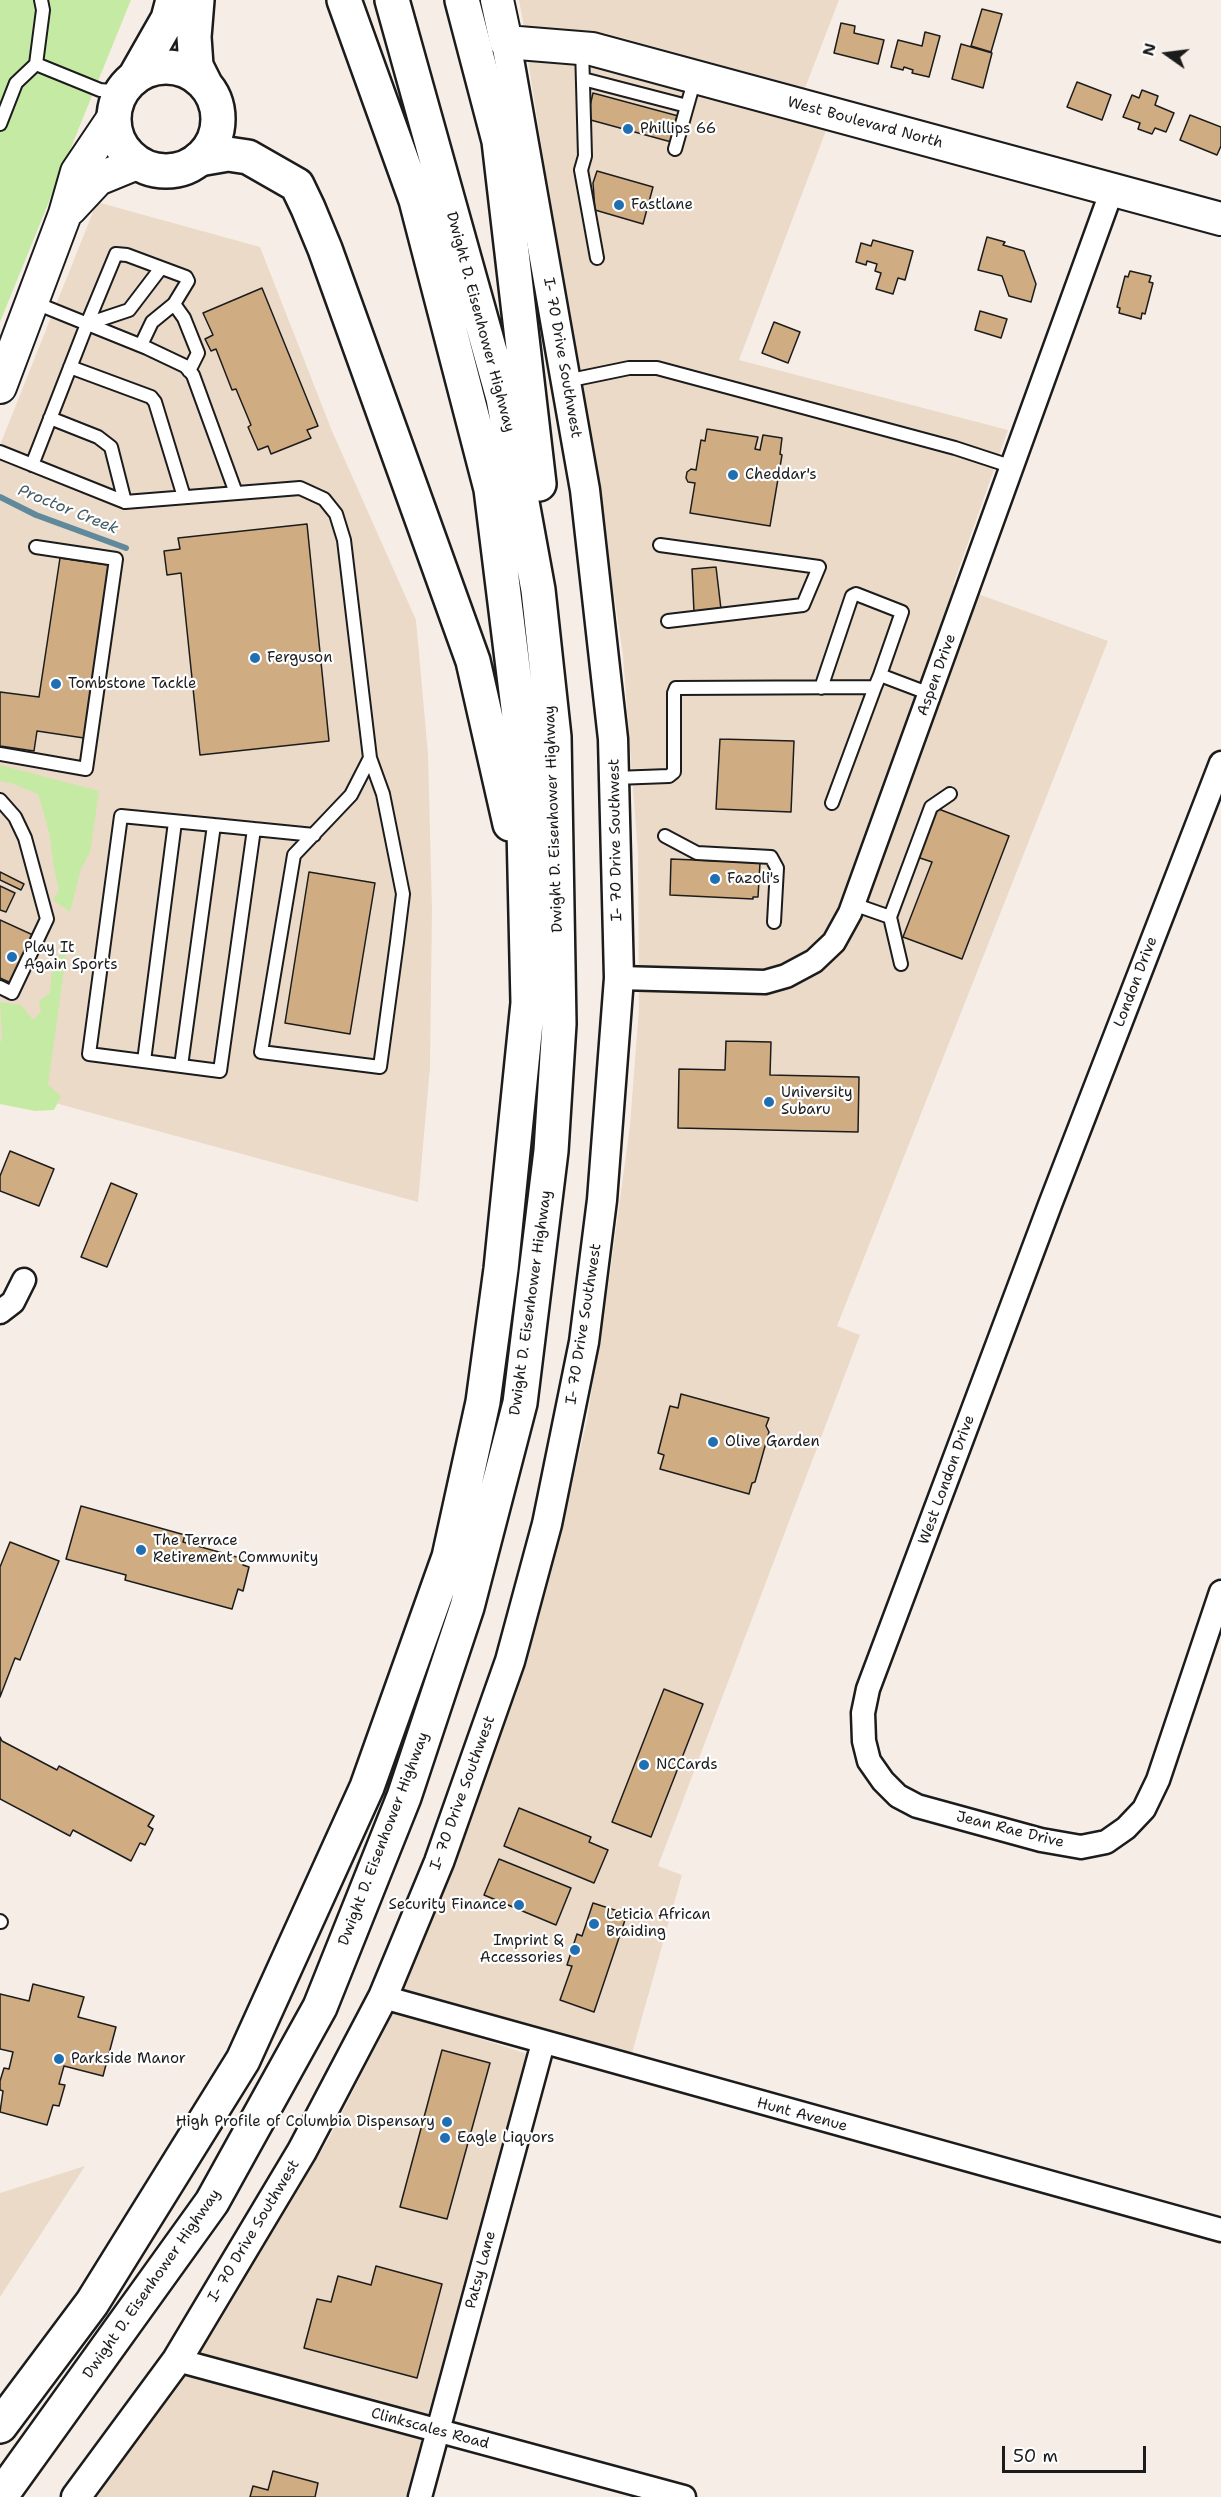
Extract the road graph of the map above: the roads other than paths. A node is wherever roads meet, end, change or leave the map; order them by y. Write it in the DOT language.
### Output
graph roads {
  1 [pos="41,0"];
  2 [pos="173,0"];
  3 [pos="197,0"];
  4 [pos="344,0"];
  5 [pos="392,0"];
  6 [pos="462,0"];
  7 [pos="498,0"];
  8 [pos="506,42"];
  9 [pos="582,48"];
  10 [pos="36,63"];
  11 [pos="583,79"];
  12 [pos="206,86"];
  13 [pos="691,92"];
  14 [pos="124,95"];
  15 [pos="0,124"];
  16 [pos="675,149"];
  17 [pos="199,159"];
  18 [pos="137,163"];
  19 [pos="1112,190"];
  20 [pos="66,214"];
  21 [pos="1221,219"];
  22 [pos="597,258"];
  23 [pos="161,268"];
  24 [pos="33,302"];
  25 [pos="174,304"];
  26 [pos="87,324"];
  27 [pos="141,345"];
  28 [pos="70,368"];
  29 [pos="189,371"];
  30 [pos="566,381"];
  31 [pos="0,387"];
  32 [pos="50,418"];
  33 [pos="0,452"];
  34 [pos="32,465"];
  35 [pos="1013,467"];
  36 [pos="236,493"];
  37 [pos="184,497"];
  38 [pos="125,502"];
  39 [pos="660,545"];
  40 [pos="36,548"];
  41 [pos="538,590"];
  42 [pos="668,621"];
  43 [pos="880,675"];
  44 [pos="875,687"];
  45 [pos="821,688"];
  46 [pos="930,694"];
  47 [pos="0,754"];
  48 [pos="370,758"];
  49 [pos="1221,763"];
  50 [pos="615,777"];
  51 [pos="950,794"];
  52 [pos="0,800"];
  53 [pos="832,803"];
  54 [pos="175,822"];
  55 [pos="214,825"];
  56 [pos="254,829"];
  57 [pos="314,835"];
  58 [pos="665,836"];
  59 [pos="526,891"];
  60 [pos="853,904"];
  61 [pos="890,917"];
  62 [pos="774,922"];
  63 [pos="901,964"];
  64 [pos="619,978"];
  65 [pos="0,987"];
  66 [pos="144,1061"];
  67 [pos="181,1066"];
  68 [pos="1051,1202"];
  69 [pos="24,1280"];
  70 [pos="0,1312"];
  71 [pos="1221,1592"];
  72 [pos="869,1761"];
  73 [pos="383,1997"];
  74 [pos="543,2043"];
  75 [pos="1221,2230"];
  76 [pos="177,2361"];
  77 [pos="0,2426"];
  78 [pos="438,2431"];
  79 [pos="0,2497"];
  80 [pos="76,2497"];
  81 [pos="420,2497"];
  82 [pos="684,2497"];
  1 -- 10 [label="lane"];
  2 -- 14 [label="main road"];
  3 -- 12 [label="main road"];
  4 -- 59 [label="main road, Dwight D. Eisenhower Highway"];
  5 -- 41 [label="main road, Dwight D. Eisenhower Highway"];
  6 -- 41 [label="main road"];
  7 -- 8 [label="main road"];
  8 -- 9 [label="main road, West Boulevard North"];
  8 -- 30 [label="street, I- 70 Drive Southwest"];
  9 -- 11 [label="lane"];
  9 -- 13 [label="main road, West Boulevard North"];
  10 -- 14 [label="lane"];
  10 -- 15 [label="lane"];
  11 -- 13 [label="lane"];
  11 -- 22 [label="lane"];
  12 -- 14 [label="main road"];
  12 -- 17 [label="main road"];
  13 -- 16 [label="lane"];
  13 -- 19 [label="main road, West Boulevard North"];
  14 -- 18 [label="main road"];
  14 -- 20 [label="main road"];
  17 -- 18 [label="main road"];
  17 -- 59 [label="main road"];
  18 -- 20 [label="main road"];
  19 -- 21 [label="main road, West Boulevard North"];
  19 -- 35 [label="street, Aspen Drive"];
  20 -- 24 [label="main road"];
  23 -- 25 [label="lane"];
  23 -- 26 [label="lane"];
  23 -- 26 [label="lane"];
  24 -- 26 [label="lane"];
  24 -- 31 [label="main road"];
  25 -- 27 [label="lane"];
  25 -- 29 [label="lane"];
  26 -- 27 [label="lane"];
  26 -- 28 [label="lane"];
  27 -- 29 [label="lane"];
  28 -- 32 [label="lane"];
  28 -- 37 [label="lane"];
  29 -- 36 [label="lane"];
  30 -- 35 [label="lane"];
  30 -- 50 [label="street, I- 70 Drive Southwest"];
  32 -- 34 [label="lane"];
  32 -- 38 [label="lane"];
  33 -- 34 [label="lane"];
  34 -- 38 [label="lane"];
  35 -- 46 [label="street, Aspen Drive"];
  36 -- 37 [label="lane"];
  36 -- 48 [label="lane"];
  37 -- 38 [label="lane"];
  39 -- 42 [label="lane"];
  40 -- 47 [label="lane"];
  41 -- 79 [label="main road, Dwight D. Eisenhower Highway"];
  43 -- 44 [label="lane"];
  43 -- 45 [label="lane"];
  43 -- 46 [label="lane"];
  44 -- 45 [label="lane"];
  44 -- 53 [label="lane"];
  45 -- 50 [label="lane"];
  46 -- 60 [label="street, Aspen Drive"];
  48 -- 57 [label="lane"];
  48 -- 57 [label="lane"];
  49 -- 68 [label="street, London Drive"];
  50 -- 64 [label="street, I- 70 Drive Southwest"];
  51 -- 61 [label="lane"];
  52 -- 65 [label="lane"];
  54 -- 55 [label="lane"];
  54 -- 66 [label="lane"];
  54 -- 66 [label="lane"];
  55 -- 56 [label="lane"];
  55 -- 67 [label="lane"];
  56 -- 57 [label="lane"];
  56 -- 67 [label="lane"];
  58 -- 62 [label="lane"];
  59 -- 77 [label="main road, Dwight D. Eisenhower Highway"];
  60 -- 61 [label="lane"];
  60 -- 64 [label="street, Aspen Drive"];
  61 -- 63 [label="lane"];
  64 -- 73 [label="street, I- 70 Drive Southwest"];
  66 -- 67 [label="lane"];
  68 -- 72 [label="street, West London Drive"];
  69 -- 70 [label="street"];
  71 -- 72 [label="street, Jean Rae Drive"];
  73 -- 74 [label="street, Hunt Avenue"];
  73 -- 76 [label="street, I- 70 Drive Southwest"];
  74 -- 75 [label="street, Hunt Avenue"];
  74 -- 78 [label="street, Patsy Lane"];
  76 -- 78 [label="street, Clinkscales Road"];
  76 -- 80 [label="street, I- 70 Drive Southwest"];
  78 -- 81 [label="street, Patsy Lane"];
  78 -- 82 [label="street, Clinkscales Road"];
}
